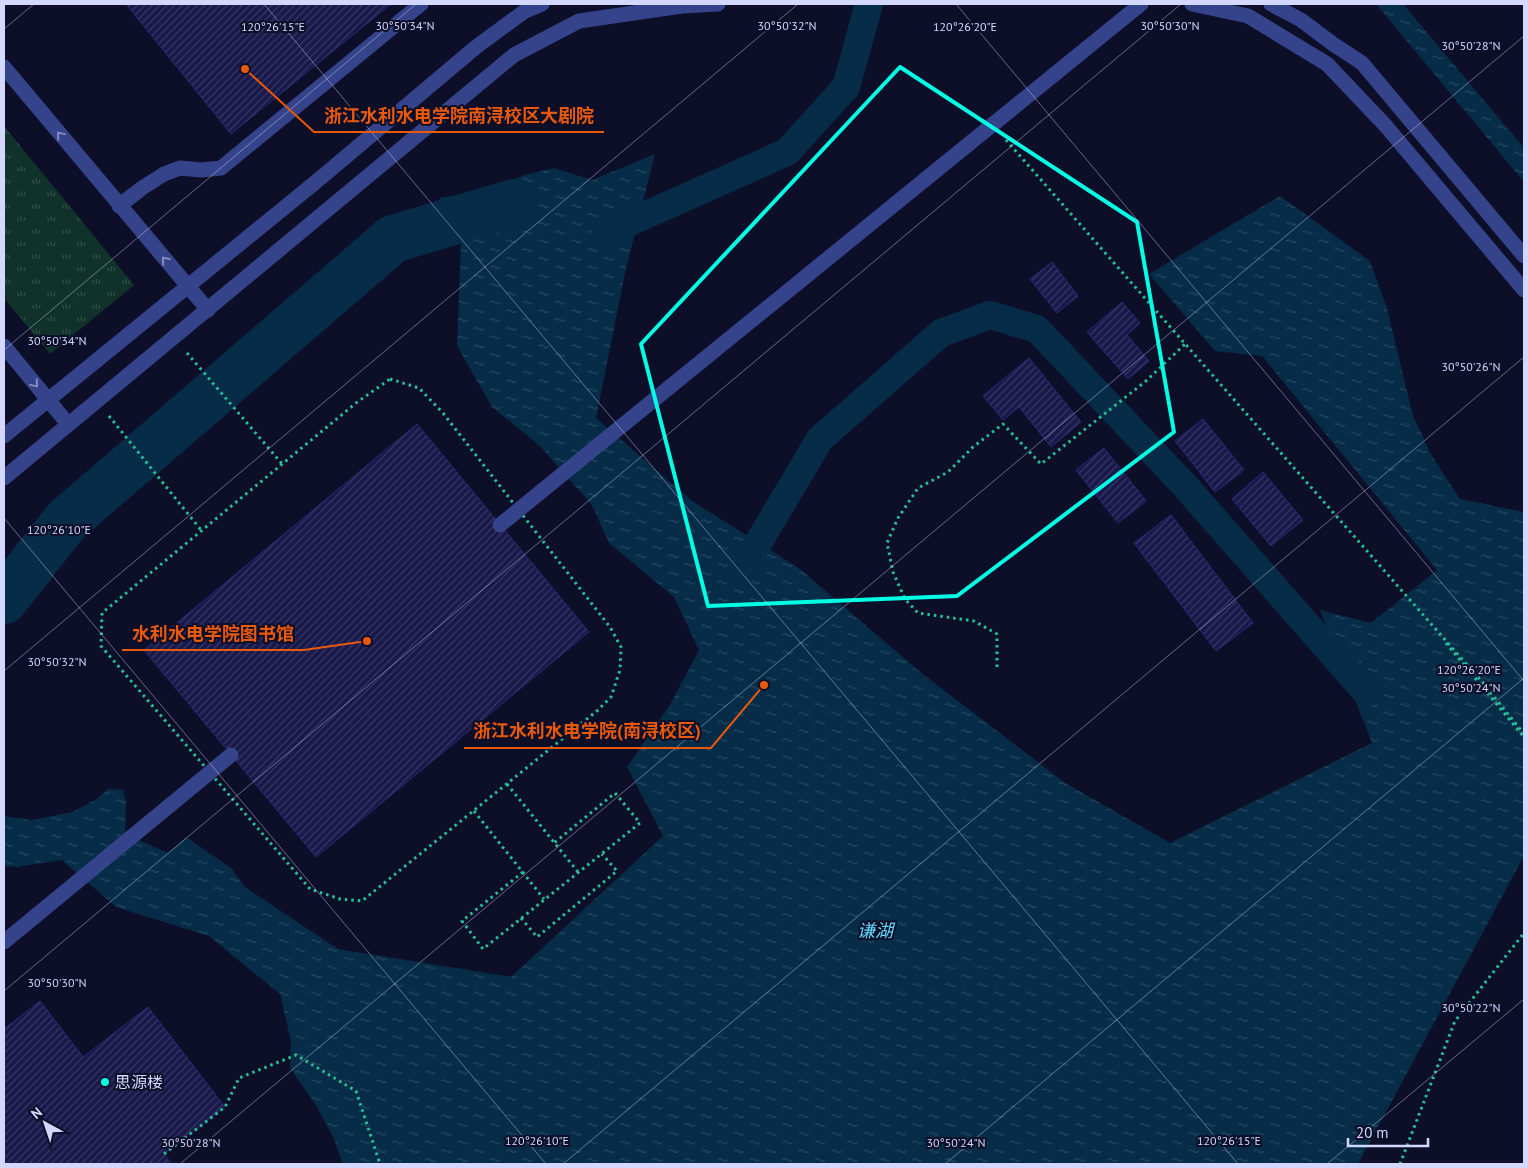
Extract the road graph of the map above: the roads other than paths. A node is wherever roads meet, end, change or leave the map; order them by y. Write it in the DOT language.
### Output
graph roads {
  1 [pos="421,4"];
  2 [pos="542,4"];
  3 [pos="718,4"];
  4 [pos="1141,4"];
  5 [pos="1192,4"];
  6 [pos="1271,4"];
  7 [pos="4,67"];
  8 [pos="119,206"];
  9 [pos="1524,256"];
  10 [pos="187,286"];
  11 [pos="1524,290"];
  12 [pos="208,310"];
  13 [pos="4,346"];
  14 [pos="48,399"];
  15 [pos="68,424"];
  16 [pos="4,436"];
  17 [pos="4,478"];
  18 [pos="500,525"];
  19 [pos="232,755"];
  20 [pos="4,942"];
  1 -- 8 [label="street"];
  2 -- 10 [label="street"];
  3 -- 12 [label="street"];
  4 -- 18 [label="street"];
  5 -- 11 [label="street"];
  6 -- 9 [label="street"];
  8 -- 7 [label="street, one-way"];
  10 -- 8 [label="street, one-way"];
  10 -- 12 [label="street"];
  10 -- 14 [label="street"];
  12 -- 15 [label="street"];
  13 -- 14 [label="street, one-way"];
  14 -- 15 [label="street"];
  14 -- 16 [label="street"];
  15 -- 17 [label="street"];
  19 -- 20 [label="street"];
}
